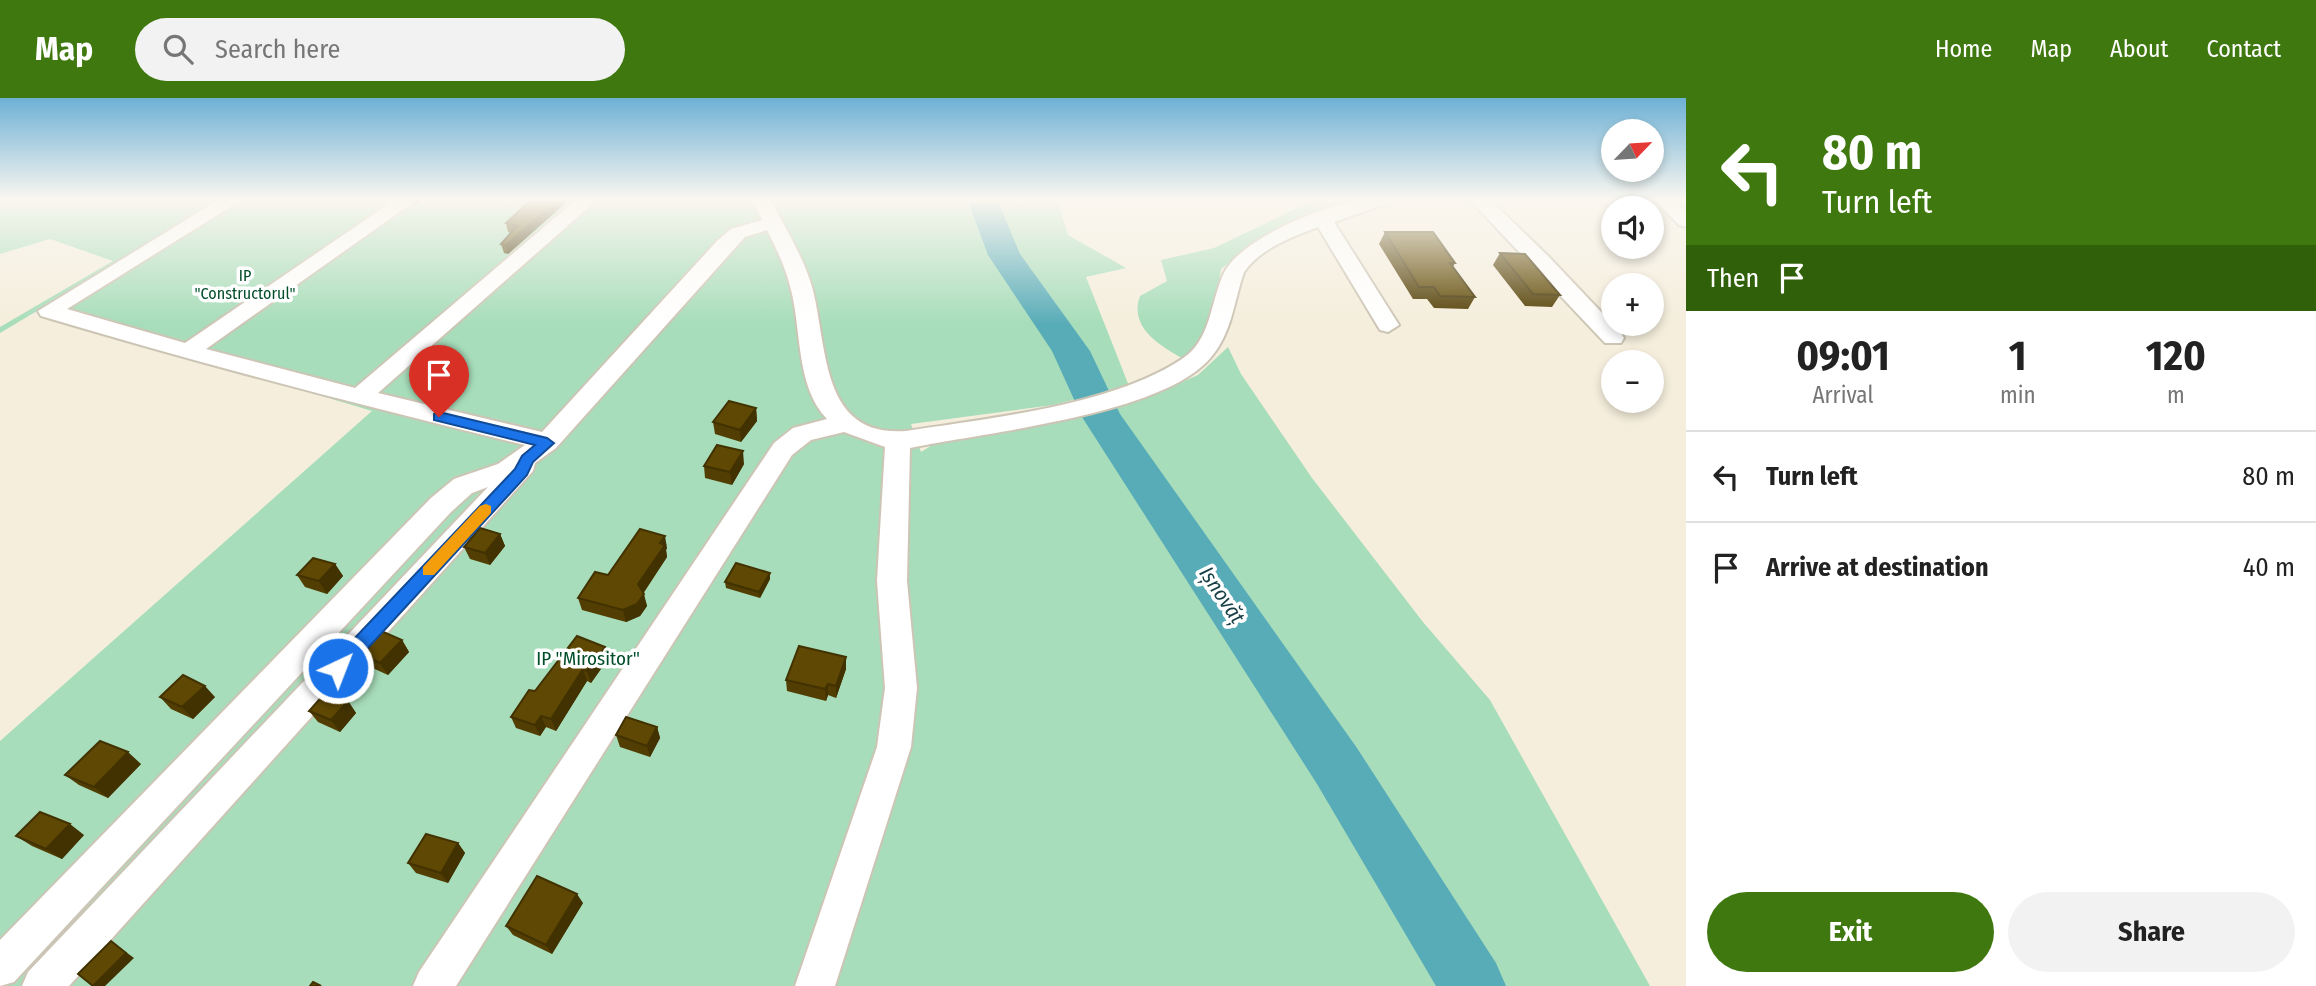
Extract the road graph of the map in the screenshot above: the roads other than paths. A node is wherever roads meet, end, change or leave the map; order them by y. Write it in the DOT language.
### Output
graph roads {
  1 [pos="165,240"];
  2 [pos="349,240"];
  3 [pos="541,240"];
  4 [pos="729,240"];
  5 [pos="780,240"];
  6 [pos="1272,240"];
  7 [pos="1336,240"];
  8 [pos="1520,240"];
  9 [pos="1388,325"];
  10 [pos="1613,338"];
  11 [pos="187,352"];
  12 [pos="358,398"];
  13 [pos="846,423"];
  14 [pos="898,440"];
  15 [pos="537,451"];
  16 [pos="0,968"];
  17 [pos="42,986"];
  18 [pos="433,986"];
  19 [pos="815,986"];
  1 -- 11 [label="street"];
  2 -- 11 [label="street"];
  3 -- 12 [label="street"];
  4 -- 15 [label="street"];
  5 -- 13 [label="street"];
  6 -- 14 [label="street"];
  7 -- 9 [label="street"];
  8 -- 10 [label="street"];
  11 -- 12 [label="street"];
  12 -- 15 [label="street"];
  13 -- 14 [label="street"];
  13 -- 18 [label="street"];
  14 -- 19 [label="street"];
  15 -- 16 [label="street"];
  15 -- 17 [label="street"];
}
